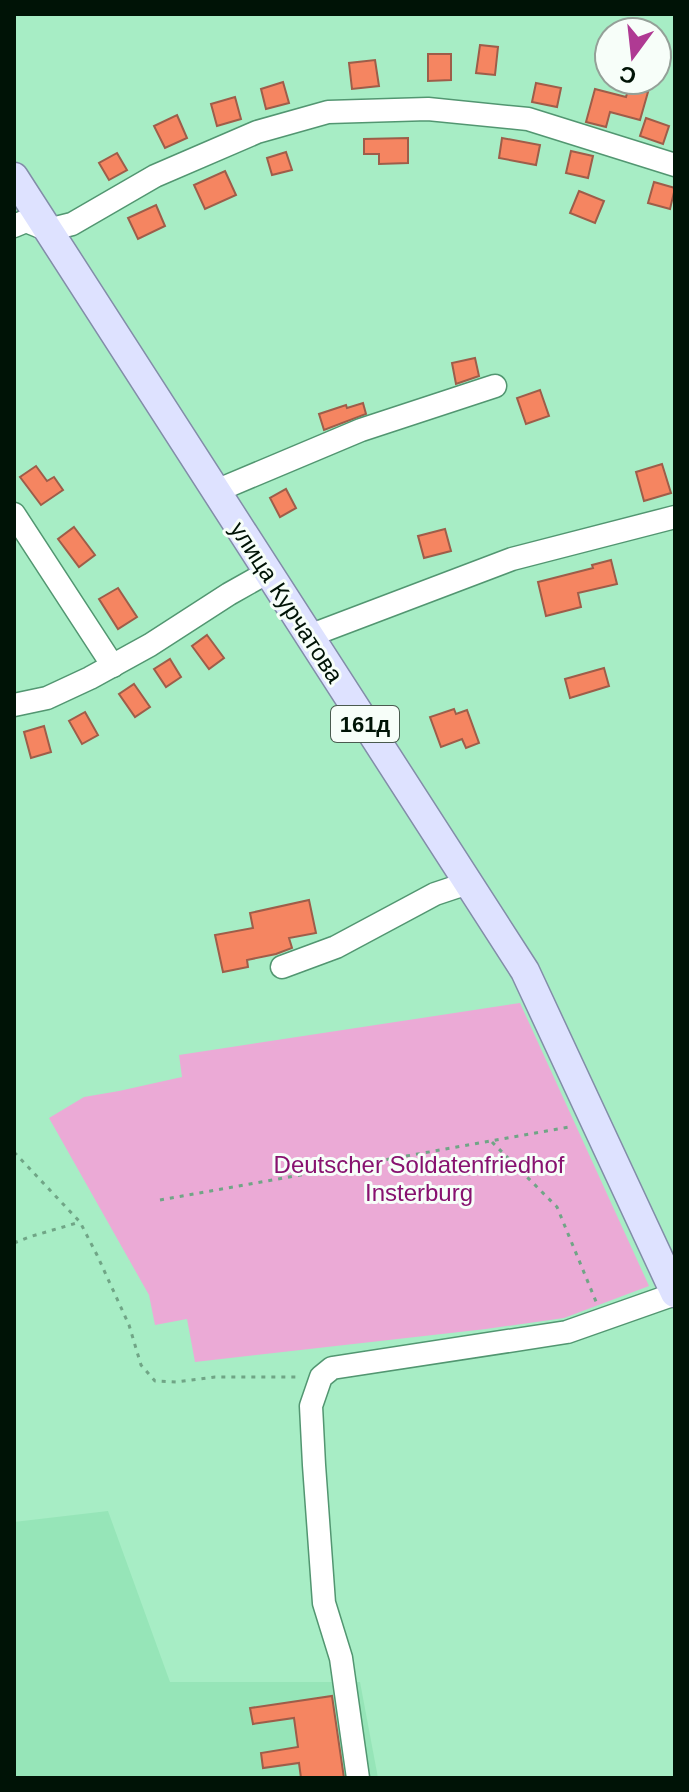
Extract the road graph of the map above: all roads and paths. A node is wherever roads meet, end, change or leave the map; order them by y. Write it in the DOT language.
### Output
graph roads {
  1 [pos="675,165"];
  2 [pos="14,177"];
  3 [pos="14,226"];
  4 [pos="48,230"];
  5 [pos="495,386"];
  6 [pos="216,491"];
  7 [pos="14,514"];
  8 [pos="675,517"];
  9 [pos="268,572"];
  10 [pos="309,636"];
  11 [pos="113,666"];
  12 [pos="14,705"];
  13 [pos="468,883"];
  14 [pos="282,967"];
  15 [pos="569,1127"];
  16 [pos="492,1142"];
  17 [pos="14,1152"];
  18 [pos="160,1200"];
  19 [pos="80,1222"];
  20 [pos="14,1243"];
  21 [pos="675,1294"];
  22 [pos="604,1319"];
  23 [pos="321,1377"];
  24 [pos="358,1778"];
  1 -- 4 [label="street"];
  2 -- 4 [label="main road, улица Курчатова / 161д"];
  3 -- 4 [label="street"];
  4 -- 6 [label="main road, улица Курчатова / 161д"];
  5 -- 6 [label="street"];
  6 -- 9 [label="main road, улица Курчатова / 161д"];
  7 -- 11 [label="street"];
  8 -- 10 [label="street"];
  9 -- 10 [label="main road, улица Курчатова / 161д"];
  9 -- 11 [label="street"];
  10 -- 13 [label="main road, улица Курчатова / 161д"];
  11 -- 12 [label="street"];
  13 -- 14 [label="street"];
  13 -- 21 [label="main road, улица Курчатова / 161д"];
  15 -- 16 [label="path"];
  16 -- 18 [label="path"];
  16 -- 22 [label="path"];
  17 -- 19 [label="path"];
  19 -- 20 [label="path"];
  19 -- 23 [label="path"];
  21 -- 22 [label="street"];
  22 -- 23 [label="street"];
  23 -- 24 [label="street"];
}
